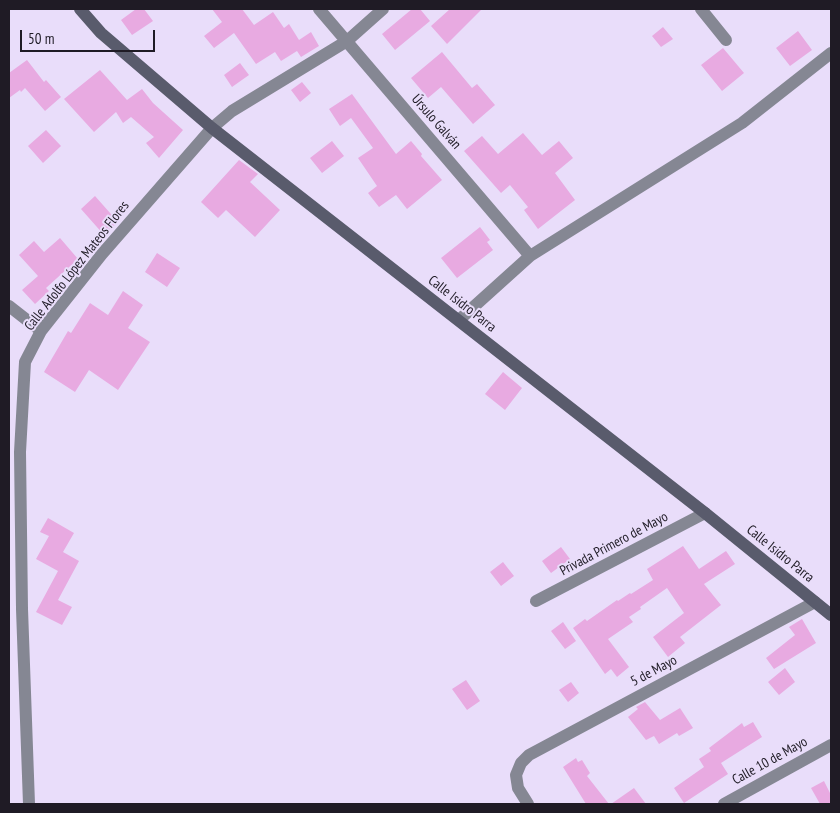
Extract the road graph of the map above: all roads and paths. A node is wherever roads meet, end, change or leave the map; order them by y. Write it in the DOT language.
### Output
graph roads {
  1 [pos="80,9"];
  2 [pos="319,9"];
  3 [pos="383,9"];
  4 [pos="701,9"];
  5 [pos="726,40"];
  6 [pos="347,41"];
  7 [pos="831,53"];
  8 [pos="212,128"];
  9 [pos="530,256"];
  10 [pos="9,306"];
  11 [pos="459,320"];
  12 [pos="41,332"];
  13 [pos="14,449"];
  14 [pos="705,513"];
  15 [pos="536,601"];
  16 [pos="815,602"];
  17 [pos="9,603"];
  18 [pos="22,609"];
  19 [pos="831,615"];
  20 [pos="831,744"];
  21 [pos="27,803"];
  22 [pos="528,804"];
  23 [pos="724,804"];
  1 -- 8 [label="street, Calle Isidro Parra"];
  2 -- 6 [label="street, Úrsulo Galván"];
  3 -- 6 [label="street, Calle Adolfo López Mateos Flores"];
  4 -- 5 [label="street"];
  6 -- 8 [label="street, Calle Adolfo López Mateos Flores"];
  6 -- 9 [label="street, Úrsulo Galván"];
  7 -- 9 [label="street"];
  8 -- 11 [label="street, Calle Isidro Parra"];
  8 -- 12 [label="street, Calle Adolfo López Mateos Flores"];
  9 -- 11 [label="street"];
  10 -- 12 [label="street"];
  11 -- 14 [label="street, Calle Isidro Parra"];
  12 -- 13 [label="street, Calle Adolfo López Mateos Flores"];
  13 -- 18 [label="street, Calle Adolfo López Mateos Flores"];
  14 -- 15 [label="street, Privada Primero de Mayo"];
  14 -- 16 [label="street, Calle Isidro Parra"];
  16 -- 19 [label="street, Calle Isidro Parra"];
  16 -- 22 [label="street, 5 de Mayo"];
  17 -- 18 [label="street"];
  18 -- 21 [label="street, Calle Adolfo López Mateos Flores"];
  20 -- 23 [label="street, Calle 10 de Mayo"];
}
